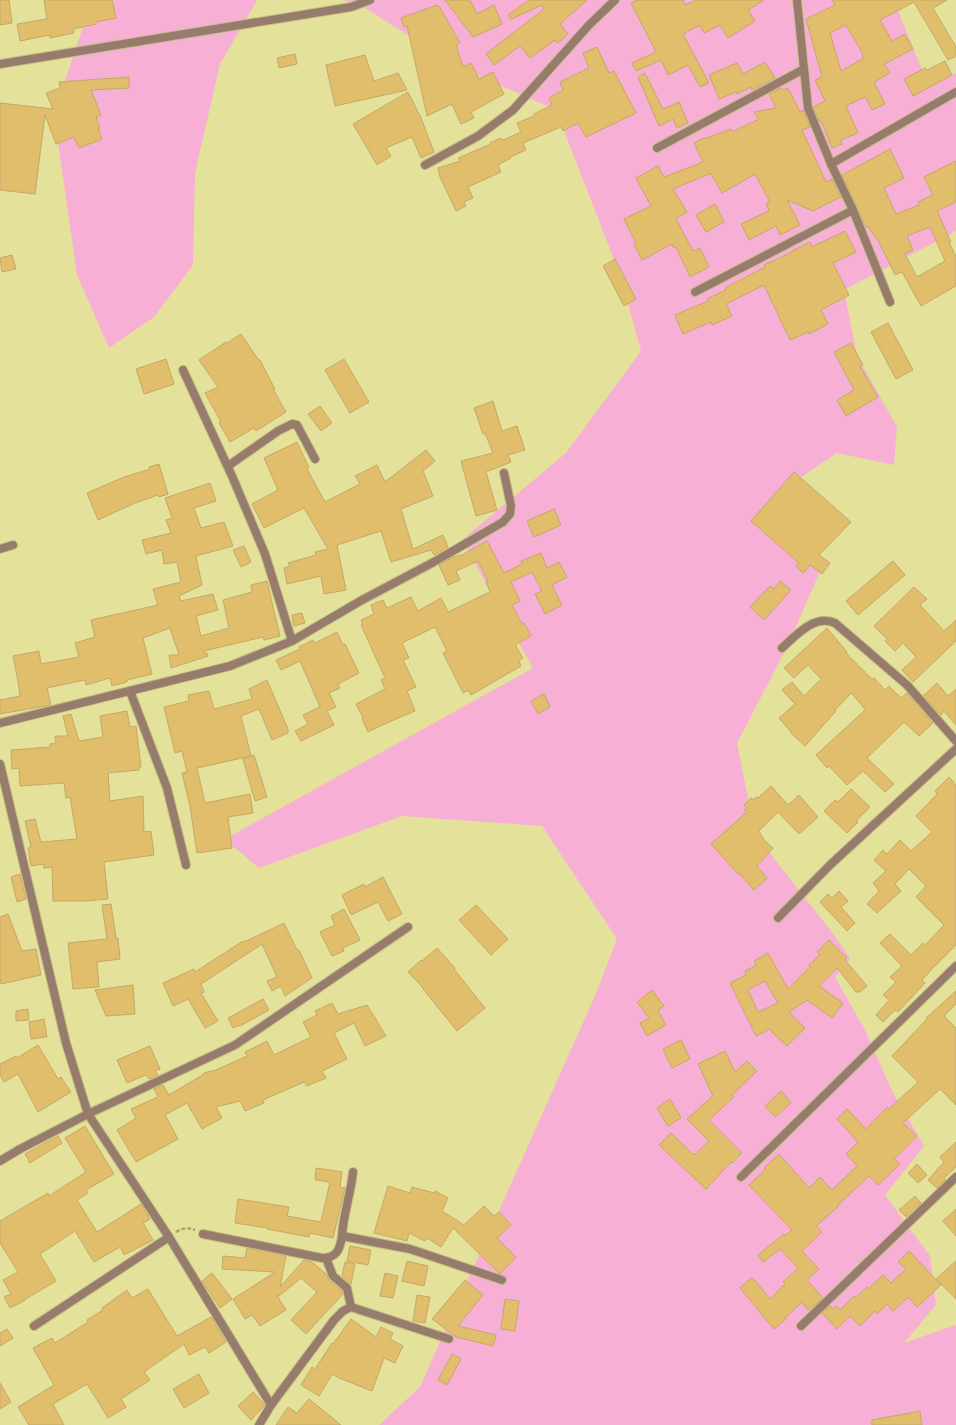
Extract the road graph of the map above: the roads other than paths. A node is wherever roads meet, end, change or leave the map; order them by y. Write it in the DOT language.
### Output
graph roads {
  1 [pos="370,0"];
  2 [pos="615,0"];
  3 [pos="798,0"];
  4 [pos="0,64"];
  5 [pos="804,68"];
  6 [pos="956,92"];
  7 [pos="657,148"];
  8 [pos="831,164"];
  9 [pos="425,165"];
  10 [pos="853,210"];
  11 [pos="694,292"];
  12 [pos="890,302"];
  13 [pos="183,370"];
  14 [pos="315,459"];
  15 [pos="228,466"];
  16 [pos="504,473"];
  17 [pos="13,545"];
  18 [pos="0,549"];
  19 [pos="292,641"];
  20 [pos="782,648"];
  21 [pos="130,691"];
  22 [pos="0,723"];
  23 [pos="956,741"];
  24 [pos="956,749"];
  25 [pos="0,764"];
  26 [pos="186,865"];
  27 [pos="778,918"];
  28 [pos="408,927"];
  29 [pos="956,966"];
  30 [pos="88,1114"];
  31 [pos="0,1161"];
  32 [pos="353,1172"];
  33 [pos="741,1177"];
  34 [pos="956,1177"];
  35 [pos="203,1234"];
  36 [pos="342,1236"];
  37 [pos="169,1237"];
  38 [pos="326,1258"];
  39 [pos="502,1280"];
  40 [pos="351,1307"];
  41 [pos="34,1326"];
  42 [pos="801,1326"];
  43 [pos="449,1339"];
  44 [pos="271,1405"];
  45 [pos="259,1425"];
  1 -- 4 [label="street"];
  2 -- 9 [label="street"];
  3 -- 5 [label="street"];
  5 -- 7 [label="street"];
  5 -- 8 [label="street"];
  6 -- 8 [label="street"];
  8 -- 10 [label="street"];
  10 -- 11 [label="street"];
  10 -- 12 [label="street"];
  13 -- 15 [label="street"];
  14 -- 15 [label="street"];
  15 -- 19 [label="street"];
  16 -- 19 [label="street"];
  17 -- 18 [label="street"];
  19 -- 21 [label="street"];
  20 -- 23 [label="street"];
  21 -- 22 [label="street"];
  21 -- 26 [label="street"];
  24 -- 27 [label="street"];
  25 -- 30 [label="street"];
  28 -- 30 [label="street"];
  29 -- 33 [label="street"];
  30 -- 31 [label="street"];
  30 -- 37 [label="street"];
  32 -- 36 [label="street"];
  34 -- 42 [label="street"];
  35 -- 38 [label="street"];
  36 -- 38 [label="street"];
  36 -- 39 [label="street"];
  37 -- 41 [label="street"];
  37 -- 44 [label="street"];
  38 -- 40 [label="street"];
  40 -- 43 [label="street"];
  40 -- 44 [label="street"];
  44 -- 45 [label="street"];
}
